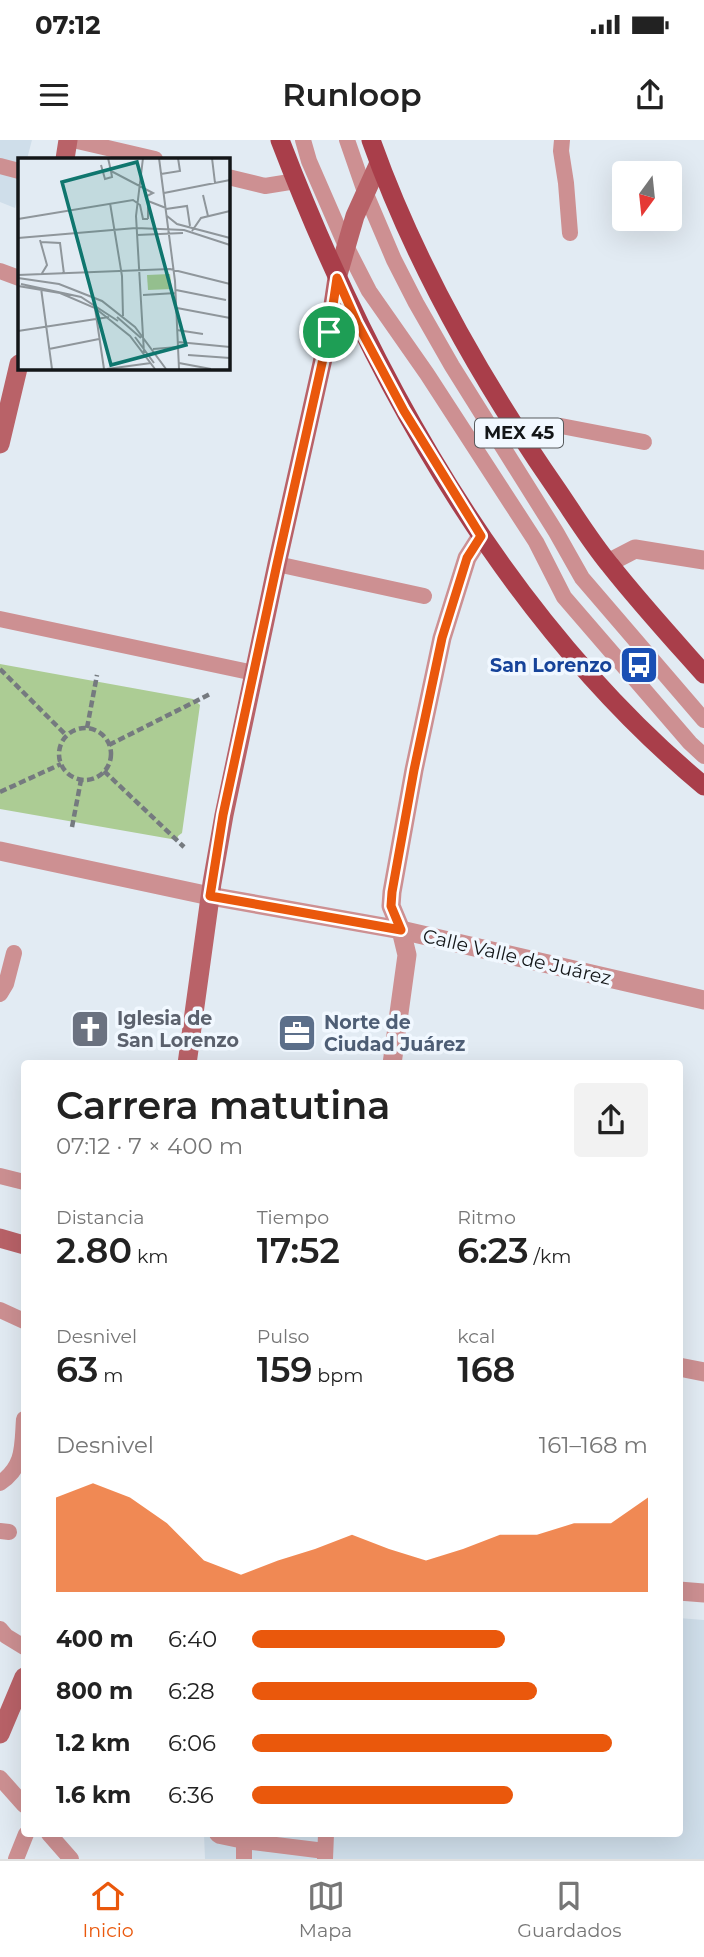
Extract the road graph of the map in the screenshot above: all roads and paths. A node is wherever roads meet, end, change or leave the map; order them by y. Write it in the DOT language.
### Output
graph roads {
  1 [pos="71,140"];
  2 [pos="280,140"];
  3 [pos="303,140"];
  4 [pos="347,140"];
  5 [pos="371,140"];
  6 [pos="562,140"];
  7 [pos="65,158"];
  8 [pos="151,158"];
  9 [pos="379,163"];
  10 [pos="0,166"];
  11 [pos="18,171"];
  12 [pos="229,177"];
  13 [pos="296,181"];
  14 [pos="365,192"];
  15 [pos="570,233"];
  16 [pos="346,246"];
  17 [pos="0,271"];
  18 [pos="18,278"];
  19 [pos="337,278"];
  20 [pos="18,368"];
  21 [pos="524,442"];
  22 [pos="644,442"];
  23 [pos="0,444"];
  24 [pos="481,536"];
  25 [pos="704,560"];
  26 [pos="608,563"];
  27 [pos="277,564"];
  28 [pos="424,596"];
  29 [pos="0,619"];
  30 [pos="0,669"];
  31 [pos="254,673"];
  32 [pos="704,674"];
  33 [pos="97,675"];
  34 [pos="210,694"];
  35 [pos="704,720"];
  36 [pos="88,728"];
  37 [pos="66,735"];
  38 [pos="109,745"];
  39 [pos="704,756"];
  40 [pos="61,764"];
  41 [pos="104,771"];
  42 [pos="81,780"];
  43 [pos="704,786"];
  44 [pos="0,792"];
  45 [pos="72,827"];
  46 [pos="184,848"];
  47 [pos="0,851"];
  48 [pos="210,896"];
  49 [pos="401,930"];
  50 [pos="14,953"];
  51 [pos="0,994"];
  52 [pos="704,1000"];
  53 [pos="188,1060"];
  54 [pos="394,1060"];
  55 [pos="0,1176"];
  56 [pos="21,1181"];
  57 [pos="0,1238"];
  58 [pos="21,1244"];
  59 [pos="0,1311"];
  60 [pos="21,1320"];
  61 [pos="683,1368"];
  62 [pos="704,1372"];
  63 [pos="21,1450"];
  64 [pos="0,1483"];
  65 [pos="683,1591"];
  66 [pos="704,1593"];
  67 [pos="0,1629"];
  68 [pos="21,1645"];
  69 [pos="21,1684"];
  70 [pos="0,1734"];
  71 [pos="0,1778"];
  72 [pos="21,1802"];
  73 [pos="25,1837"];
  74 [pos="53,1837"];
  75 [pos="326,1837"];
  76 [pos="244,1838"];
  77 [pos="325,1855"];
  78 [pos="16,1859"];
  79 [pos="71,1859"];
  80 [pos="244,1859"];
  1 -- 7 [label="main road"];
  1 -- 8 [label="lane"];
  2 -- 13 [label="main road"];
  3 -- 16 [label="lane"];
  4 -- 14 [label="lane"];
  5 -- 9 [label="main road, MEX 45"];
  6 -- 15 [label="lane"];
  9 -- 14 [label="main road"];
  9 -- 21 [label="main road, MEX 45"];
  10 -- 11 [label="lane"];
  12 -- 13 [label="lane"];
  13 -- 19 [label="main road"];
  14 -- 16 [label="main road"];
  14 -- 35 [label="lane"];
  16 -- 19 [label="main road"];
  16 -- 39 [label="lane"];
  17 -- 18 [label="lane"];
  19 -- 24 [label="main road"];
  19 -- 27 [label="main road"];
  20 -- 23 [label="main road"];
  21 -- 22 [label="lane"];
  21 -- 26 [label="main road, MEX 45"];
  24 -- 43 [label="main road"];
  24 -- 49 [label="street"];
  25 -- 26 [label="street"];
  26 -- 32 [label="main road, MEX 45"];
  27 -- 28 [label="lane"];
  27 -- 31 [label="main road"];
  29 -- 31 [label="lane"];
  30 -- 37 [label="path"];
  31 -- 48 [label="main road"];
  33 -- 36 [label="path"];
  34 -- 38 [label="path"];
  36 -- 37 [label="path"];
  36 -- 38 [label="path"];
  37 -- 40 [label="path"];
  38 -- 41 [label="path"];
  40 -- 42 [label="path"];
  40 -- 44 [label="path"];
  41 -- 42 [label="path"];
  41 -- 46 [label="path"];
  42 -- 45 [label="path"];
  47 -- 48 [label="street, Calle Valle de Juárez"];
  48 -- 49 [label="street, Calle Valle de Juárez"];
  48 -- 53 [label="main road"];
  49 -- 52 [label="street, Calle Valle de Juárez"];
  49 -- 54 [label="street"];
  50 -- 51 [label="lane"];
  55 -- 56 [label="lane"];
  57 -- 58 [label="main road"];
  59 -- 60 [label="lane"];
  61 -- 62 [label="street"];
  63 -- 64 [label="lane"];
  65 -- 66 [label="street"];
  67 -- 68 [label="lane"];
  69 -- 70 [label="main road"];
  71 -- 72 [label="lane"];
  73 -- 78 [label="lane"];
  74 -- 79 [label="lane"];
  75 -- 77 [label="lane"];
  76 -- 77 [label="lane"];
  76 -- 80 [label="lane"];
}
